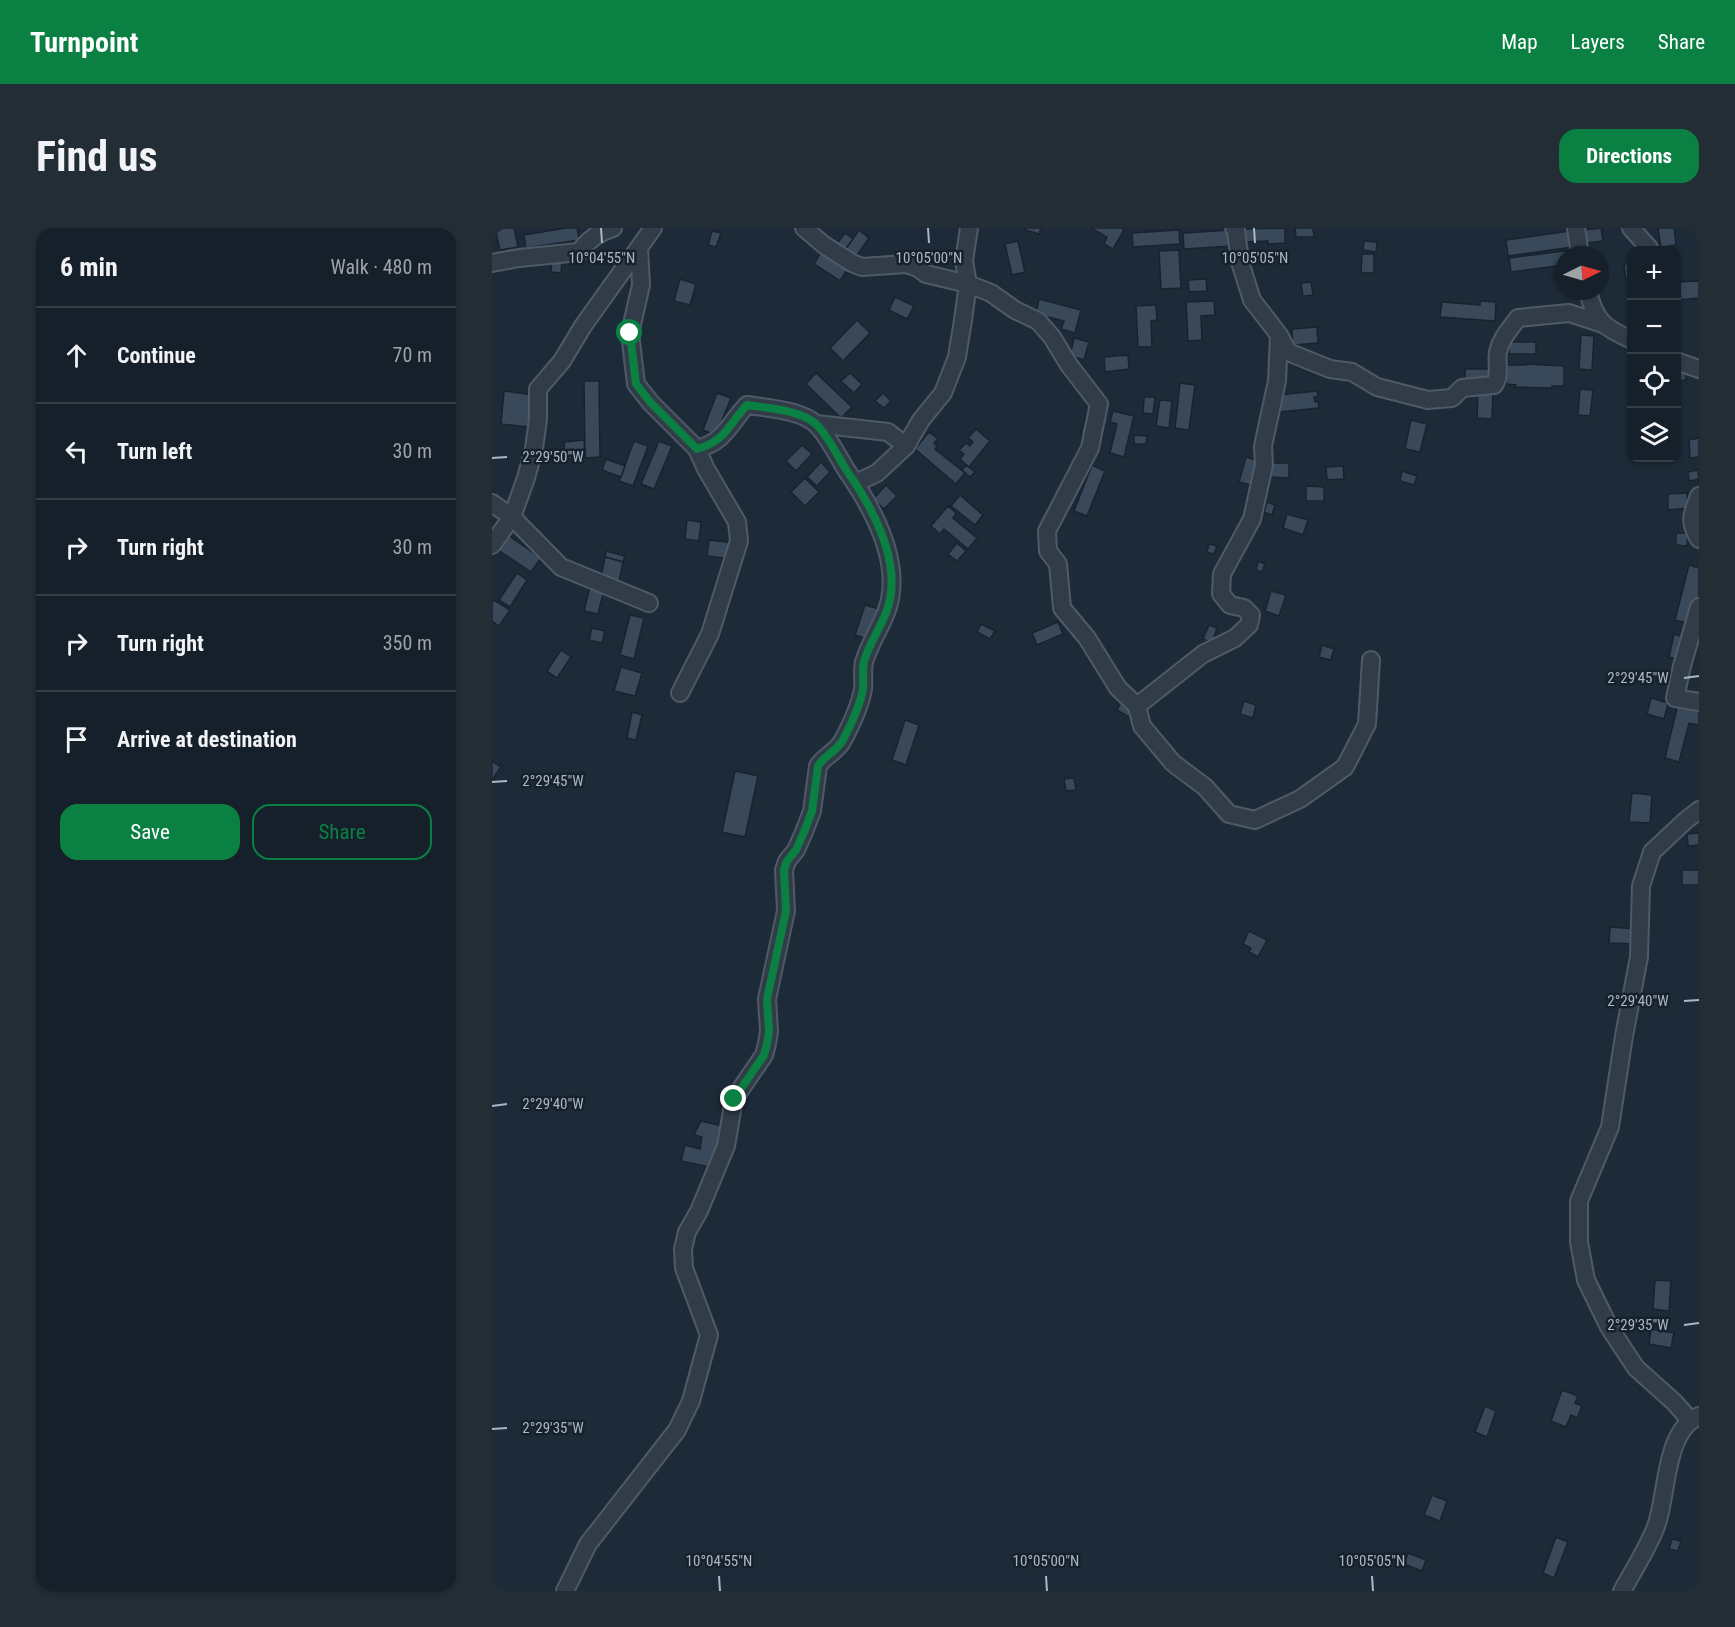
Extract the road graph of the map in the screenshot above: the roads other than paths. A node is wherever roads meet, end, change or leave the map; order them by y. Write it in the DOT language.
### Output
graph roads {
  1 [pos="652,228"];
  2 [pos="804,228"];
  3 [pos="969,228"];
  4 [pos="1234,228"];
  5 [pos="1576,228"];
  6 [pos="1631,228"];
  7 [pos="606,229"];
  8 [pos="1579,246"];
  9 [pos="1647,246"];
  10 [pos="639,249"];
  11 [pos="492,263"];
  12 [pos="968,284"];
  13 [pos="1590,300"];
  14 [pos="1603,324"];
  15 [pos="1279,335"];
  16 [pos="1627,337"];
  17 [pos="1681,362"];
  18 [pos="1699,369"];
  19 [pos="816,424"];
  20 [pos="906,447"];
  21 [pos="697,449"];
  22 [pos="856,483"];
  23 [pos="1699,496"];
  24 [pos="492,503"];
  25 [pos="512,517"];
  26 [pos="1699,538"];
  27 [pos="492,545"];
  28 [pos="649,603"];
  29 [pos="1699,608"];
  30 [pos="1696,632"];
  31 [pos="1371,660"];
  32 [pos="680,693"];
  33 [pos="1699,702"];
  34 [pos="1137,706"];
  35 [pos="1699,810"];
  36 [pos="1695,1418"];
  37 [pos="565,1591"];
  38 [pos="1622,1591"];
  1 -- 10 [label="street"];
  2 -- 12 [label="street"];
  3 -- 12 [label="street"];
  4 -- 15 [label="street"];
  5 -- 8 [label="street"];
  6 -- 9 [label="street"];
  7 -- 11 [label="street"];
  10 -- 21 [label="street"];
  10 -- 25 [label="street"];
  12 -- 20 [label="street"];
  12 -- 34 [label="street"];
  13 -- 14 [label="street"];
  14 -- 15 [label="street"];
  14 -- 16 [label="street"];
  15 -- 34 [label="street"];
  17 -- 18 [label="street"];
  19 -- 20 [label="street"];
  19 -- 21 [label="street"];
  19 -- 22 [label="street"];
  20 -- 22 [label="street"];
  21 -- 32 [label="street"];
  22 -- 37 [label="street"];
  23 -- 26 [label="street"];
  24 -- 25 [label="street"];
  25 -- 27 [label="street"];
  25 -- 28 [label="street"];
  29 -- 30 [label="street"];
  30 -- 33 [label="street"];
  31 -- 34 [label="street"];
  35 -- 36 [label="street"];
  36 -- 38 [label="street"];
}
